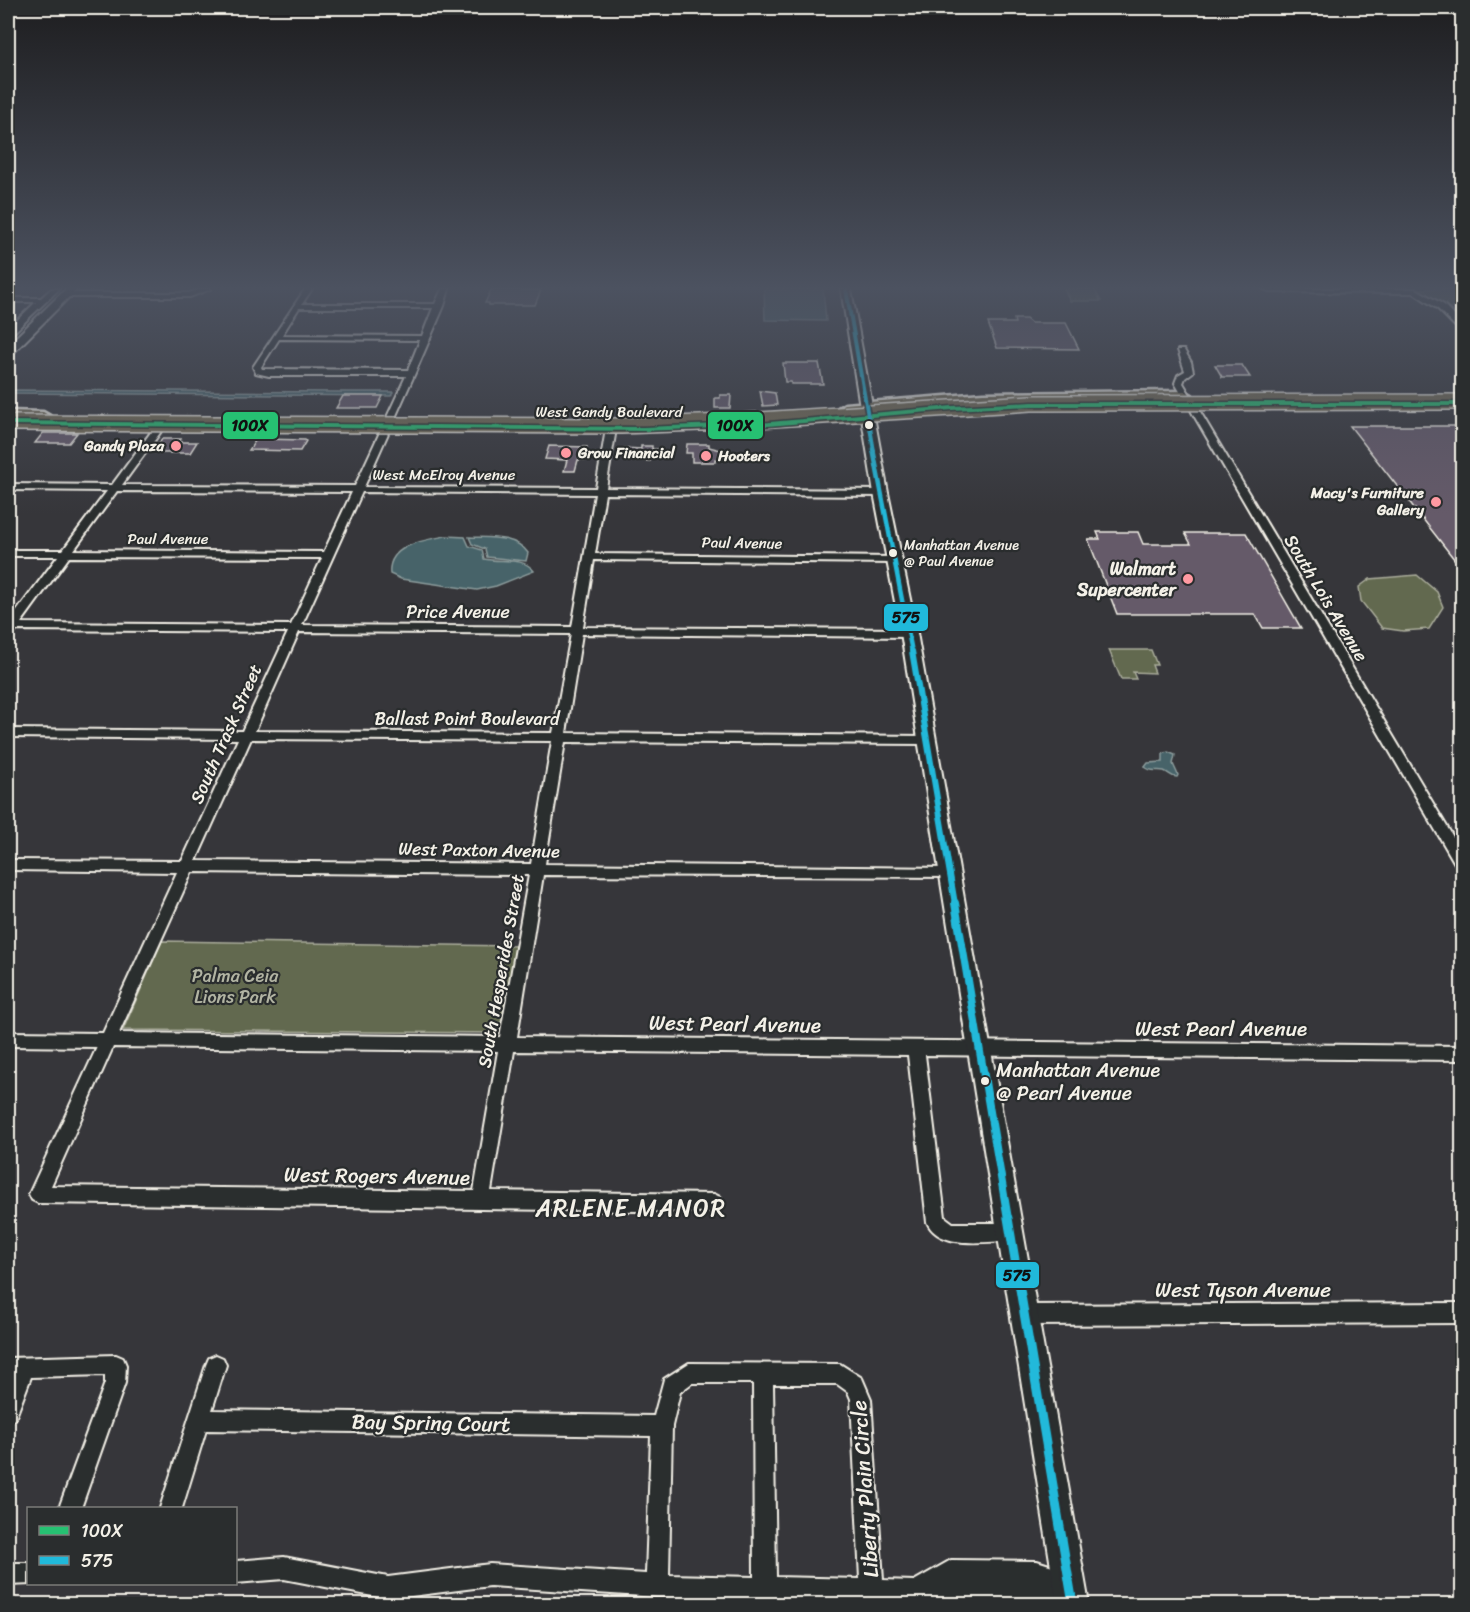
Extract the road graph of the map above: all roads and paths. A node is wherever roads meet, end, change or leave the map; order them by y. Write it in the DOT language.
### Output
graph roads {
  1 [pos="259,364"];
  2 [pos="415,364"];
  3 [pos="859,364"];
  4 [pos="1187,364"];
  5 [pos="411,373"];
  6 [pos="1189,399"];
  7 [pos="1462,400"];
  8 [pos="867,411"];
  9 [pos="8,416"];
  10 [pos="163,422"];
  11 [pos="8,423"];
  12 [pos="387,423"];
  13 [pos="659,424"];
  14 [pos="524,429"];
  15 [pos="611,429"];
  16 [pos="8,487"];
  17 [pos="115,488"];
  18 [pos="358,489"];
  19 [pos="601,491"];
  20 [pos="881,493"];
  21 [pos="8,553"];
  22 [pos="66,553"];
  23 [pos="328,555"];
  24 [pos="590,557"];
  25 [pos="894,560"];
  26 [pos="9,628"];
  27 [pos="294,629"];
  28 [pos="577,631"];
  29 [pos="909,633"];
  30 [pos="8,733"];
  31 [pos="246,735"];
  32 [pos="559,737"];
  33 [pos="927,740"];
  34 [pos="1462,863"];
  35 [pos="8,865"];
  36 [pos="186,866"];
  37 [pos="537,870"];
  38 [pos="950,873"];
  39 [pos="8,1039"];
  40 [pos="108,1040"];
  41 [pos="507,1044"];
  42 [pos="916,1049"];
  43 [pos="980,1050"];
  44 [pos="1462,1053"];
  45 [pos="38,1194"];
  46 [pos="481,1200"];
  47 [pos="714,1203"];
  48 [pos="1010,1232"];
  49 [pos="1462,1312"];
  50 [pos="1024,1314"];
  51 [pos="216,1365"];
  52 [pos="16,1368"];
  53 [pos="763,1374"];
  54 [pos="8,1412"];
  55 [pos="199,1420"];
  56 [pos="662,1426"];
  57 [pos="71,1507"];
  58 [pos="172,1507"];
  59 [pos="237,1572"];
  60 [pos="8,1574"];
  61 [pos="27,1574"];
  62 [pos="657,1586"];
  63 [pos="765,1588"];
  64 [pos="872,1591"];
  65 [pos="1071,1594"];
  1 -- 5 [label="street"];
  2 -- 5 [label="street, South Trask Street"];
  3 -- 8 [label="street"];
  4 -- 6 [label="street"];
  5 -- 12 [label="street, South Trask Street"];
  6 -- 7 [label="main road"];
  6 -- 7 [label="main road, West Gandy Boulevard"];
  6 -- 8 [label="main road, West Gandy Boulevard"];
  6 -- 8 [label="main road, West Gandy Boulevard"];
  6 -- 34 [label="street, South Lois Avenue"];
  7 -- 9 [label="highway, bridge"];
  7 -- 11 [label="highway, bridge"];
  8 -- 13 [label="main road, West Gandy Boulevard"];
  8 -- 20 [label="street"];
  9 -- 10 [label="main road"];
  10 -- 11 [label="main road"];
  10 -- 12 [label="main road"];
  10 -- 17 [label="street"];
  12 -- 13 [label="main road, West Gandy Boulevard"];
  12 -- 14 [label="main road, West Gandy Boulevard"];
  12 -- 18 [label="street, South Trask Street"];
  13 -- 14 [label="main road"];
  13 -- 15 [label="main road, West Gandy Boulevard"];
  14 -- 15 [label="main road, West Gandy Boulevard"];
  15 -- 19 [label="street, South Hesperides Street"];
  16 -- 17 [label="street, West McElroy Avenue"];
  17 -- 18 [label="street, West McElroy Avenue"];
  17 -- 22 [label="street"];
  18 -- 19 [label="street, West McElroy Avenue"];
  18 -- 23 [label="street, South Trask Street"];
  19 -- 20 [label="street, West McElroy Avenue"];
  19 -- 24 [label="street, South Hesperides Street"];
  20 -- 25 [label="street"];
  21 -- 22 [label="street, Paul Avenue"];
  22 -- 23 [label="street, Paul Avenue"];
  22 -- 26 [label="street"];
  23 -- 27 [label="street, South Trask Street"];
  24 -- 25 [label="street, Paul Avenue"];
  24 -- 28 [label="street, South Hesperides Street"];
  25 -- 29 [label="street"];
  26 -- 27 [label="street, Price Avenue"];
  27 -- 28 [label="street, Price Avenue"];
  27 -- 31 [label="street, South Trask Street"];
  28 -- 29 [label="street, Price Avenue"];
  28 -- 32 [label="street, South Hesperides Street"];
  29 -- 33 [label="street"];
  30 -- 31 [label="street, Ballast Point Boulevard"];
  31 -- 32 [label="street, Ballast Point Boulevard"];
  31 -- 36 [label="street, South Trask Street"];
  32 -- 33 [label="street, Ballast Point Boulevard"];
  32 -- 37 [label="street, South Hesperides Street"];
  33 -- 38 [label="street"];
  35 -- 36 [label="street, West Paxton Avenue"];
  36 -- 37 [label="street, West Paxton Avenue"];
  36 -- 40 [label="street, South Trask Street"];
  37 -- 38 [label="street, West Paxton Avenue"];
  37 -- 41 [label="street, South Hesperides Street"];
  38 -- 43 [label="street"];
  39 -- 40 [label="street, West Pearl Avenue"];
  40 -- 41 [label="street, West Pearl Avenue"];
  40 -- 45 [label="street, South Trask Street"];
  41 -- 42 [label="street, West Pearl Avenue"];
  41 -- 46 [label="street, South Hesperides Street"];
  42 -- 43 [label="street, West Pearl Avenue"];
  42 -- 48 [label="street"];
  43 -- 44 [label="street, West Pearl Avenue"];
  43 -- 48 [label="street"];
  45 -- 46 [label="street, West Rogers Avenue"];
  46 -- 47 [label="street, West Rogers Avenue"];
  48 -- 50 [label="street"];
  49 -- 50 [label="street, West Tyson Avenue"];
  50 -- 65 [label="street"];
  51 -- 55 [label="street"];
  52 -- 54 [label="street"];
  52 -- 57 [label="street"];
  53 -- 56 [label="street, Liberty Plain Circle"];
  53 -- 63 [label="street"];
  53 -- 64 [label="street, Liberty Plain Circle"];
  55 -- 56 [label="street, Bay Spring Court"];
  55 -- 58 [label="street"];
  56 -- 62 [label="street, Liberty Plain Circle"];
  59 -- 62 [label="street"];
  60 -- 61 [label="street"];
  62 -- 63 [label="street"];
  63 -- 64 [label="street"];
  64 -- 65 [label="street"];
}
